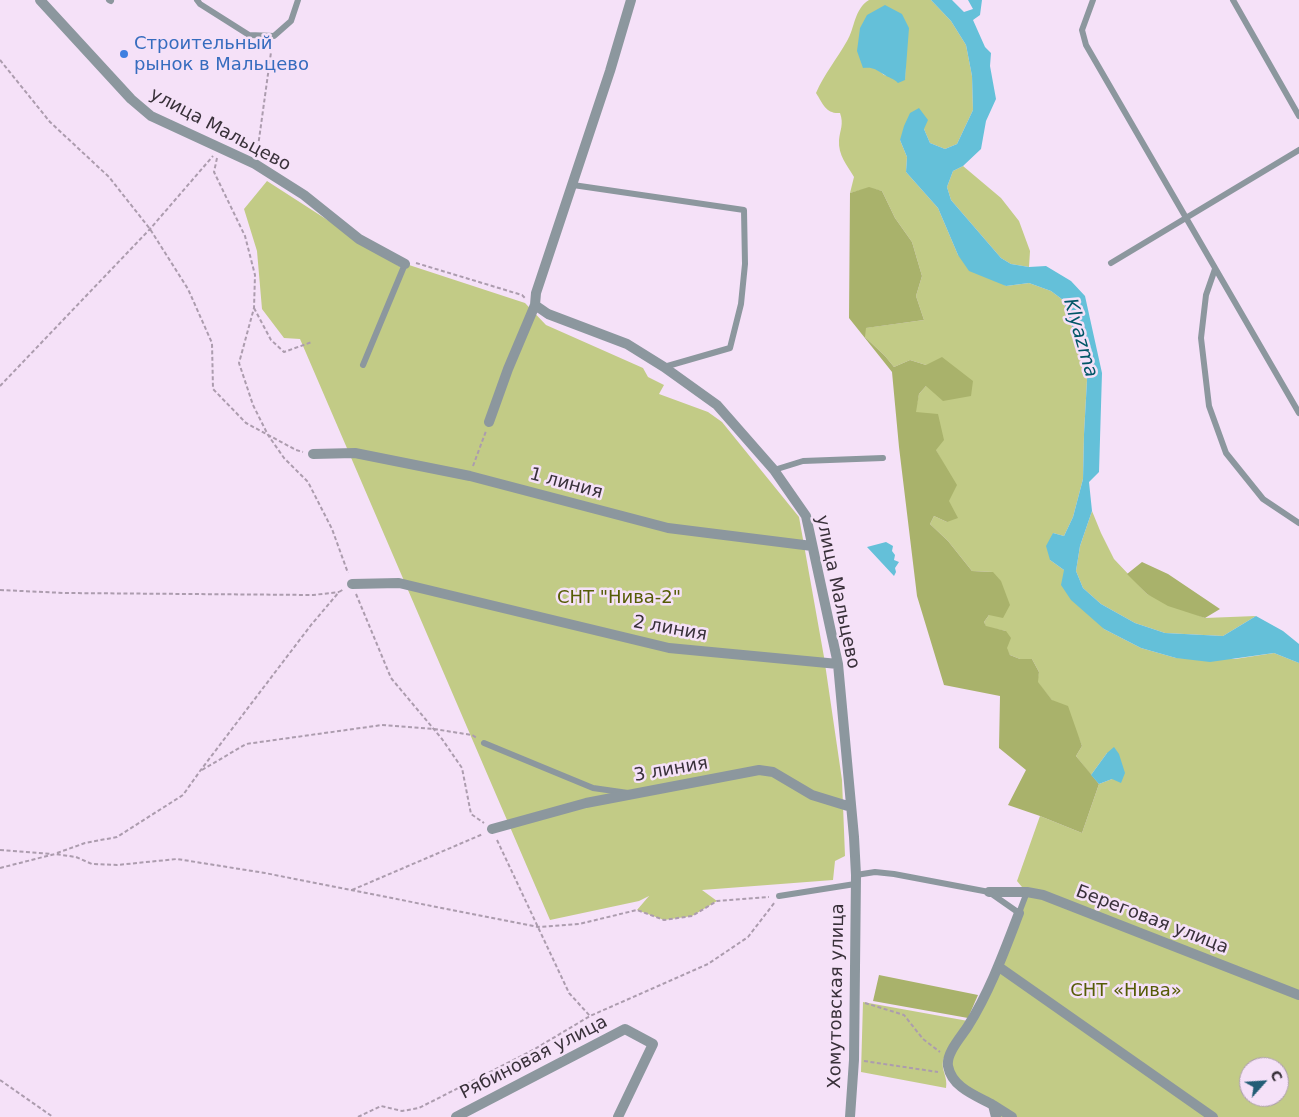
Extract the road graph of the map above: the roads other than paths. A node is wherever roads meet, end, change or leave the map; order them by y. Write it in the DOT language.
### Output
graph roads {
  1 [pos="40,0"];
  2 [pos="197,0"];
  3 [pos="298,0"];
  4 [pos="631,0"];
  5 [pos="1093,0"];
  6 [pos="1233,0"];
  7 [pos="1299,116"];
  8 [pos="1299,150"];
  9 [pos="573,185"];
  10 [pos="1186,218"];
  11 [pos="1111,262"];
  12 [pos="405,264"];
  13 [pos="1215,269"];
  14 [pos="535,305"];
  15 [pos="363,365"];
  16 [pos="664,367"];
  17 [pos="1299,413"];
  18 [pos="489,422"];
  19 [pos="313,454"];
  20 [pos="882,458"];
  21 [pos="774,470"];
  22 [pos="1299,523"];
  23 [pos="812,546"];
  24 [pos="352,584"];
  25 [pos="838,664"];
  26 [pos="484,743"];
  27 [pos="631,793"];
  28 [pos="851,807"];
  29 [pos="492,829"];
  30 [pos="855,880"];
  31 [pos="989,892"];
  32 [pos="1027,892"];
  33 [pos="779,896"];
  34 [pos="1019,913"];
  35 [pos="999,967"];
  36 [pos="1299,995"];
  37 [pos="993,1105"];
  38 [pos="456,1117"];
  39 [pos="618,1117"];
  40 [pos="850,1117"];
  41 [pos="996,1117"];
  42 [pos="1012,1117"];
  43 [pos="1213,1117"];
  1 -- 12 [label="street, улица Мальцево"];
  2 -- 3 [label="lane"];
  4 -- 9 [label="street"];
  5 -- 10 [label="lane"];
  6 -- 7 [label="lane"];
  8 -- 10 [label="lane"];
  9 -- 14 [label="street"];
  9 -- 16 [label="lane"];
  10 -- 11 [label="lane"];
  10 -- 13 [label="lane"];
  12 -- 15 [label="lane"];
  13 -- 17 [label="lane"];
  13 -- 22 [label="lane"];
  14 -- 16 [label="street, улица Мальцево"];
  14 -- 18 [label="street"];
  16 -- 21 [label="street, улица Мальцево"];
  19 -- 23 [label="street, 1 линия"];
  20 -- 21 [label="lane"];
  21 -- 23 [label="street, улица Мальцево"];
  23 -- 25 [label="street, улица Мальцево"];
  24 -- 25 [label="street, 2 линия"];
  25 -- 28 [label="street, улица Мальцево"];
  26 -- 27 [label="lane"];
  27 -- 28 [label="street, 3 линия"];
  27 -- 29 [label="street, 3 линия"];
  28 -- 30 [label="street, улица Мальцево"];
  30 -- 31 [label="lane"];
  30 -- 33 [label="lane"];
  30 -- 40 [label="street, Хомутовская улица"];
  31 -- 32 [label="street, Береговая улица"];
  31 -- 34 [label="lane"];
  32 -- 34 [label="lane"];
  32 -- 36 [label="street, Береговая улица"];
  34 -- 35 [label="street"];
  35 -- 37 [label="street"];
  35 -- 43 [label="street"];
  37 -- 41 [label="street"];
  37 -- 42 [label="street"];
  38 -- 39 [label="street, Рябиновая улица"];
}
